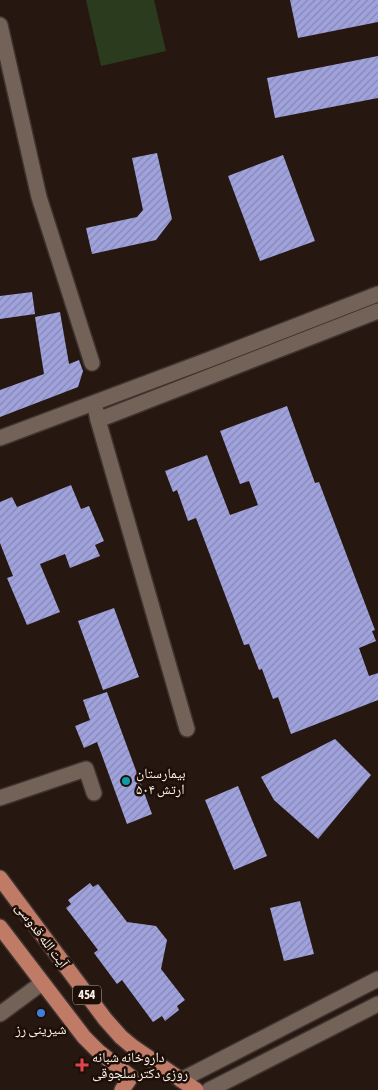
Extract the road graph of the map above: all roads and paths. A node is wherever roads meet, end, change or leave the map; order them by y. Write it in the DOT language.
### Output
graph roads {
  1 [pos="0,25"];
  2 [pos="378,294"];
  3 [pos="378,311"];
  4 [pos="92,363"];
  5 [pos="94,402"];
  6 [pos="98,420"];
  7 [pos="0,438"];
  8 [pos="187,729"];
  9 [pos="94,793"];
  10 [pos="0,798"];
  11 [pos="0,878"];
  12 [pos="0,927"];
  13 [pos="378,979"];
  14 [pos="42,983"];
  15 [pos="378,1004"];
  16 [pos="0,1014"];
  17 [pos="219,1060"];
  18 [pos="181,1080"];
  19 [pos="230,1080"];
  20 [pos="122,1090"];
  21 [pos="196,1090"];
  22 [pos="209,1090"];
  1 -- 4 [label="street"];
  2 -- 5 [label="street"];
  3 -- 6 [label="street"];
  5 -- 6 [label="street"];
  5 -- 7 [label="street"];
  6 -- 8 [label="street"];
  9 -- 10 [label="street"];
  11 -- 18 [label="main road, آیت الله قدوسی / 454"];
  12 -- 14 [label="main road, 454"];
  13 -- 17 [label="street"];
  14 -- 16 [label="street"];
  14 -- 20 [label="main road, 454"];
  15 -- 19 [label="street"];
  17 -- 18 [label="street"];
  17 -- 19 [label="street"];
  18 -- 21 [label="main road, آیت الله قدوسی / 454"];
  19 -- 22 [label="street"];
}
